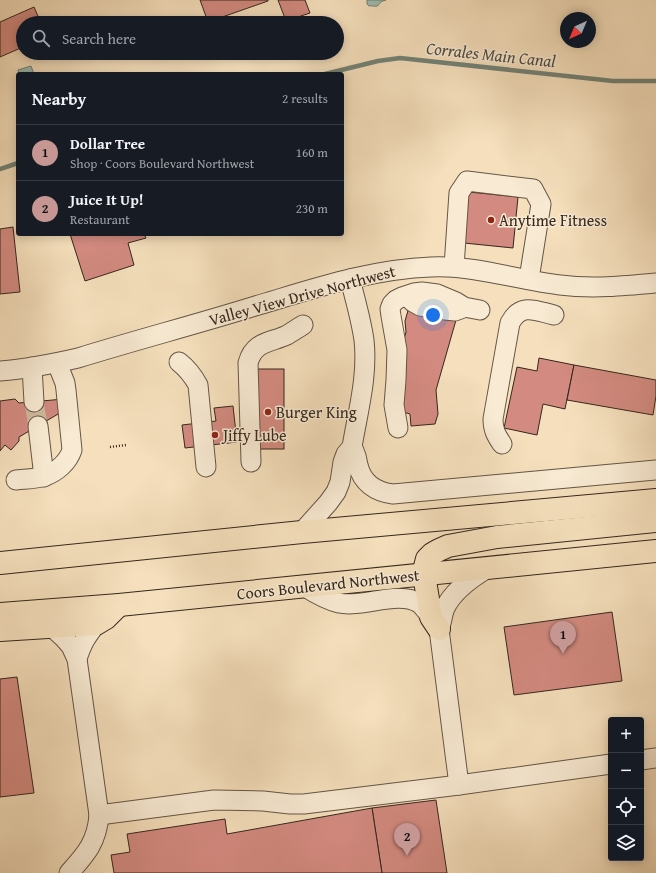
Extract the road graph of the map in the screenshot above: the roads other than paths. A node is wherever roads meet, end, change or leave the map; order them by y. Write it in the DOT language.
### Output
graph roads {
  1 [pos="454,267"];
  2 [pos="529,279"];
  3 [pos="350,280"];
  4 [pos="656,283"];
  5 [pos="472,309"];
  6 [pos="554,315"];
  7 [pos="303,325"];
  8 [pos="179,362"];
  9 [pos="57,363"];
  10 [pos="32,367"];
  11 [pos="0,371"];
  12 [pos="34,402"];
  13 [pos="38,426"];
  14 [pos="398,428"];
  15 [pos="502,444"];
  16 [pos="352,447"];
  17 [pos="251,462"];
  18 [pos="206,467"];
  19 [pos="656,470"];
  20 [pos="44,477"];
  21 [pos="16,480"];
  22 [pos="656,500"];
  23 [pos="656,521"];
  24 [pos="302,532"];
  25 [pos="656,551"];
  26 [pos="0,563"];
  27 [pos="488,568"];
  28 [pos="424,575"];
  29 [pos="305,587"];
  30 [pos="119,605"];
  31 [pos="0,614"];
  32 [pos="435,623"];
  33 [pos="96,624"];
  34 [pos="52,627"];
  35 [pos="0,630"];
  36 [pos="76,659"];
  37 [pos="656,758"];
  38 [pos="644,760"];
  39 [pos="608,764"];
  40 [pos="459,785"];
  41 [pos="99,815"];
  42 [pos="69,873"];
  1 -- 2 [label="street, Valley View Drive Northwest"];
  1 -- 2 [label="street"];
  1 -- 3 [label="street, Valley View Drive Northwest"];
  2 -- 4 [label="street, Valley View Drive Northwest"];
  3 -- 9 [label="street, Valley View Drive Northwest"];
  3 -- 16 [label="street"];
  5 -- 14 [label="street"];
  6 -- 15 [label="street"];
  7 -- 17 [label="street"];
  8 -- 18 [label="street"];
  9 -- 10 [label="street, Valley View Drive Northwest"];
  9 -- 20 [label="street"];
  10 -- 11 [label="street, Valley View Drive Northwest"];
  10 -- 12 [label="street"];
  13 -- 20 [label="street"];
  16 -- 19 [label="street"];
  16 -- 24 [label="street"];
  20 -- 21 [label="street"];
  22 -- 24 [label="main road"];
  23 -- 28 [label="main road"];
  24 -- 26 [label="main road"];
  25 -- 27 [label="main road, Coors Boulevard Northwest"];
  27 -- 28 [label="main road, Coors Boulevard Northwest"];
  27 -- 32 [label="street"];
  28 -- 29 [label="main road, Coors Boulevard Northwest"];
  28 -- 32 [label="main road"];
  29 -- 30 [label="main road, Coors Boulevard Northwest"];
  29 -- 32 [label="street"];
  30 -- 31 [label="main road, Coors Boulevard Northwest"];
  30 -- 33 [label="main road"];
  32 -- 40 [label="street"];
  33 -- 34 [label="main road"];
  33 -- 36 [label="street"];
  34 -- 35 [label="main road"];
  34 -- 36 [label="street"];
  36 -- 41 [label="street"];
  37 -- 38 [label="street"];
  39 -- 40 [label="street"];
  40 -- 41 [label="street"];
  41 -- 42 [label="street"];
}
